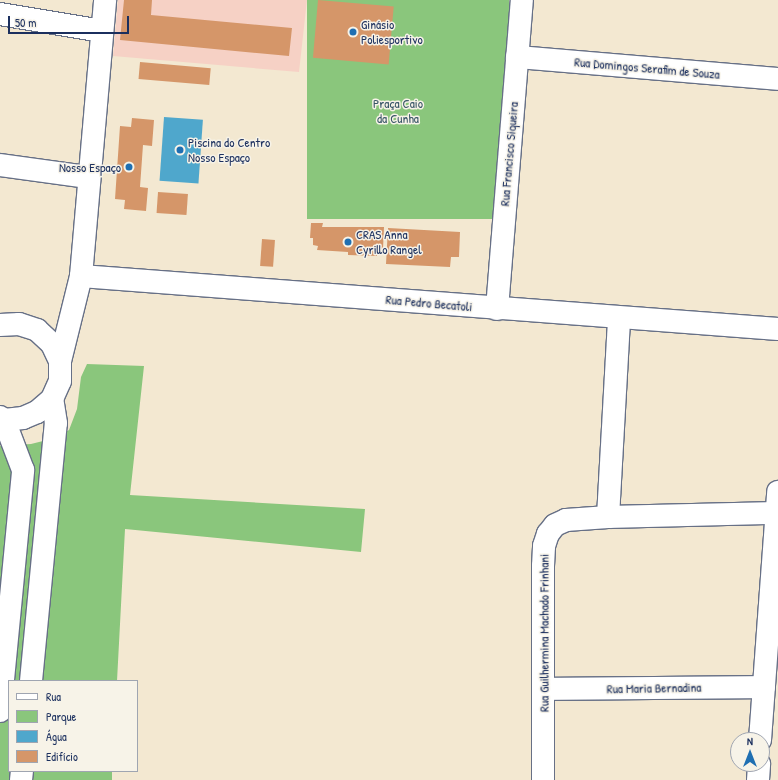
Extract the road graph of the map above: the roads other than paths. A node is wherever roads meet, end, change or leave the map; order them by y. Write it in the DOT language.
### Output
graph roads {
  1 [pos="105,0"];
  2 [pos="522,0"];
  3 [pos="0,14"];
  4 [pos="102,31"];
  5 [pos="517,57"];
  6 [pos="778,79"];
  7 [pos="0,164"];
  8 [pos="88,177"];
  9 [pos="80,276"];
  10 [pos="497,309"];
  11 [pos="618,318"];
  12 [pos="0,325"];
  13 [pos="778,330"];
  14 [pos="60,361"];
  15 [pos="52,399"];
  16 [pos="2,418"];
  17 [pos="777,502"];
  18 [pos="608,516"];
  19 [pos="31,680"];
  20 [pos="764,687"];
  21 [pos="544,689"];
  22 [pos="0,711"];
  23 [pos="761,732"];
  24 [pos="543,780"];
  1 -- 4 [label="street"];
  2 -- 5 [label="street, Rua Francisco Siqueira"];
  3 -- 4 [label="street"];
  4 -- 8 [label="street"];
  5 -- 6 [label="street, Rua Domingos Serafim de Souza"];
  5 -- 10 [label="street, Rua Francisco Siqueira"];
  7 -- 8 [label="street"];
  8 -- 9 [label="street"];
  9 -- 10 [label="street, Rua Pedro Becatoli"];
  9 -- 14 [label="street"];
  10 -- 11 [label="street, Rua Pedro Becatoli"];
  11 -- 13 [label="street, Rua Pedro Becatoli"];
  11 -- 18 [label="street"];
  12 -- 14 [label="street"];
  14 -- 15 [label="street"];
  15 -- 16 [label="street"];
  15 -- 19 [label="street"];
  16 -- 22 [label="street"];
  17 -- 18 [label="street, Rua Guilhermina Machado Frinhani"];
  17 -- 20 [label="street"];
  18 -- 21 [label="street, Rua Guilhermina Machado Frinhani"];
  20 -- 21 [label="street, Rua Maria Bernadina"];
  20 -- 23 [label="street"];
  21 -- 24 [label="street, Rua Guilhermina Machado Frinhani"];
}
